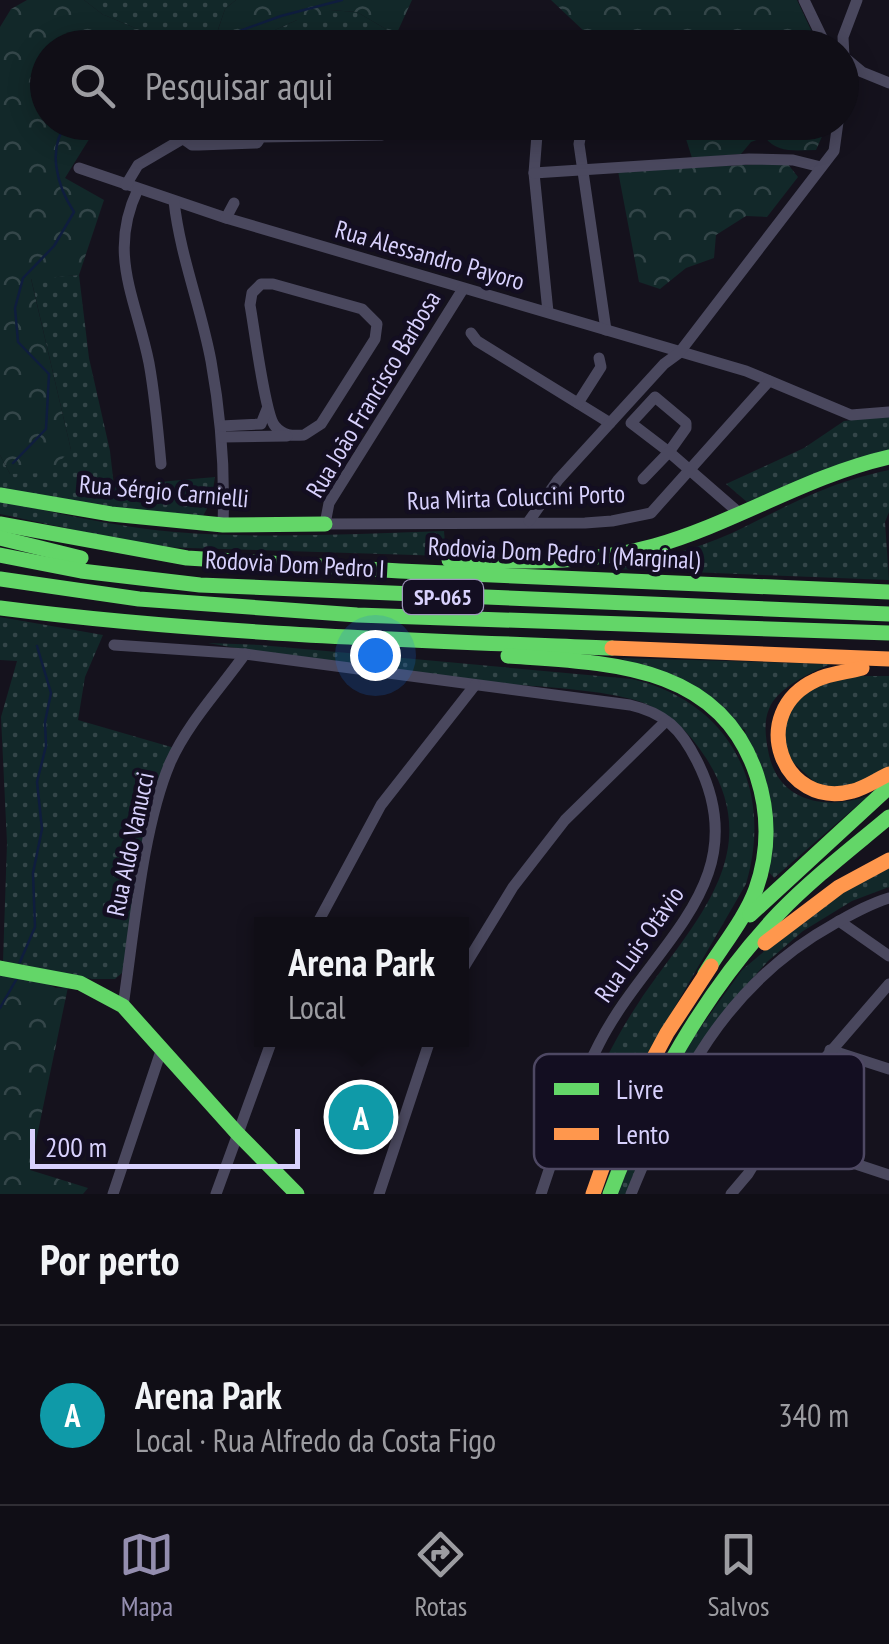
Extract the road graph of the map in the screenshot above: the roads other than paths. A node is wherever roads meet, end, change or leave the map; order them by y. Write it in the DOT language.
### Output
graph roads {
  1 [pos="804,0"];
  2 [pos="857,0"];
  3 [pos="819,30"];
  4 [pos="846,30"];
  5 [pos="859,69"];
  6 [pos="889,83"];
  7 [pos="186,140"];
  8 [pos="186,140"];
  9 [pos="259,140"];
  10 [pos="537,140"];
  11 [pos="580,140"];
  12 [pos="836,140"];
  13 [pos="79,168"];
  14 [pos="821,168"];
  15 [pos="583,169"];
  16 [pos="534,173"];
  17 [pos="132,187"];
  18 [pos="174,201"];
  19 [pos="234,203"];
  20 [pos="226,218"];
  21 [pos="463,289"];
  22 [pos="548,312"];
  23 [pos="606,330"];
  24 [pos="471,333"];
  25 [pos="679,353"];
  26 [pos="599,358"];
  27 [pos="769,381"];
  28 [pos="578,403"];
  29 [pos="267,409"];
  30 [pos="889,412"];
  31 [pos="610,423"];
  32 [pos="222,432"];
  33 [pos="287,436"];
  34 [pos="669,452"];
  35 [pos="889,457"];
  36 [pos="162,464"];
  37 [pos="688,470"];
  38 [pos="643,480"];
  39 [pos="0,495"];
  40 [pos="738,512"];
  41 [pos="529,521"];
  42 [pos="0,524"];
  43 [pos="325,524"];
  44 [pos="223,525"];
  45 [pos="0,538"];
  46 [pos="0,555"];
  47 [pos="304,564"];
  48 [pos="0,578"];
  49 [pos="200,584"];
  50 [pos="889,592"];
  51 [pos="4,609"];
  52 [pos="889,614"];
  53 [pos="889,633"];
  54 [pos="251,634"];
  55 [pos="114,645"];
  56 [pos="245,654"];
  57 [pos="889,663"];
  58 [pos="475,685"];
  59 [pos="666,721"];
  60 [pos="889,774"];
  61 [pos="889,787"];
  62 [pos="889,817"];
  63 [pos="889,860"];
  64 [pos="889,898"];
  65 [pos="321,917"];
  66 [pos="839,921"];
  67 [pos="746,954"];
  68 [pos="889,956"];
  69 [pos="469,959"];
  70 [pos="0,968"];
  71 [pos="705,974"];
  72 [pos="889,984"];
  73 [pos="124,1006"];
  74 [pos="269,1047"];
  75 [pos="428,1047"];
  76 [pos="830,1050"];
  77 [pos="161,1052"];
  78 [pos="595,1054"];
  79 [pos="655,1054"];
  80 [pos="676,1054"];
  81 [pos="702,1054"];
  82 [pos="827,1054"];
  83 [pos="842,1054"];
  84 [pos="864,1061"];
  85 [pos="889,1069"];
  86 [pos="237,1133"];
  87 [pos="864,1167"];
  88 [pos="550,1169"];
  89 [pos="601,1169"];
  90 [pos="620,1169"];
  91 [pos="642,1169"];
  92 [pos="751,1169"];
  93 [pos="748,1174"];
  94 [pos="889,1175"];
  95 [pos="113,1194"];
  96 [pos="216,1194"];
  97 [pos="298,1194"];
  98 [pos="379,1194"];
  99 [pos="541,1194"];
  100 [pos="592,1194"];
  101 [pos="610,1194"];
  102 [pos="631,1194"];
  103 [pos="731,1194"];
  104 [pos="742,1194"];
  1 -- 3 [label="street"];
  2 -- 4 [label="street"];
  5 -- 6 [label="street"];
  7 -- 9 [label="street"];
  8 -- 17 [label="street"];
  10 -- 16 [label="street"];
  11 -- 15 [label="street"];
  12 -- 14 [label="street"];
  13 -- 17 [label="street, Rua Alessandro Payoro"];
  14 -- 15 [label="street"];
  14 -- 25 [label="street"];
  15 -- 16 [label="street"];
  15 -- 23 [label="street"];
  16 -- 22 [label="street"];
  17 -- 18 [label="street, Rua Alessandro Payoro"];
  17 -- 36 [label="street"];
  18 -- 20 [label="street, Rua Alessandro Payoro"];
  18 -- 32 [label="street"];
  19 -- 20 [label="street"];
  20 -- 21 [label="street, Rua Alessandro Payoro"];
  21 -- 22 [label="street, Rua Alessandro Payoro"];
  21 -- 43 [label="street, Rua João Francisco Barbosa"];
  22 -- 23 [label="street, Rua Alessandro Payoro"];
  23 -- 25 [label="street, Rua Alessandro Payoro"];
  24 -- 28 [label="street"];
  25 -- 27 [label="street, Rua Alessandro Payoro"];
  25 -- 31 [label="street"];
  26 -- 28 [label="street"];
  27 -- 30 [label="street, Rua Alessandro Payoro"];
  27 -- 37 [label="street, Rua Mirta Coluccini Porto"];
  28 -- 31 [label="street"];
  29 -- 32 [label="street"];
  29 -- 33 [label="street"];
  29 -- 33 [label="street"];
  31 -- 41 [label="street"];
  32 -- 33 [label="street"];
  32 -- 44 [label="street"];
  34 -- 34 [label="street"];
  34 -- 37 [label="street"];
  34 -- 38 [label="street"];
  35 -- 40 [label="main road"];
  37 -- 40 [label="street"];
  37 -- 41 [label="street, Rua Mirta Coluccini Porto"];
  39 -- 44 [label="main road, Rua Sérgio Carnielli"];
  40 -- 47 [label="main road"];
  41 -- 43 [label="street, Rua Mirta Coluccini Porto"];
  42 -- 47 [label="main road, Rodovia Dom Pedro I (Marginal) / SP-065"];
  43 -- 44 [label="main road, Rua Sérgio Carnielli"];
  45 -- 49 [label="main road"];
  46 -- 49 [label="main road, Rodovia Dom Pedro I / SP-065"];
  47 -- 50 [label="main road, Rodovia Dom Pedro I (Marginal) / SP-065"];
  48 -- 53 [label="main road, Rodovia Dom Pedro I / SP-065"];
  49 -- 52 [label="main road, Rodovia Dom Pedro I / SP-065"];
  51 -- 54 [label="main road"];
  54 -- 57 [label="main road, SP-065"];
  54 -- 71 [label="main road"];
  55 -- 56 [label="street"];
  56 -- 58 [label="street"];
  56 -- 73 [label="street, Rua Aldo Vanucci"];
  57 -- 60 [label="main road"];
  58 -- 59 [label="street"];
  58 -- 65 [label="street"];
  59 -- 69 [label="street"];
  59 -- 78 [label="street, Rua Luis Otávio"];
  61 -- 71 [label="main road"];
  62 -- 67 [label="main road"];
  63 -- 67 [label="main road"];
  64 -- 66 [label="street"];
  66 -- 68 [label="street"];
  66 -- 81 [label="street"];
  67 -- 80 [label="main road"];
  70 -- 73 [label="main road"];
  71 -- 79 [label="main road"];
  72 -- 76 [label="street"];
  73 -- 77 [label="main road"];
  74 -- 86 [label="street"];
  75 -- 98 [label="street"];
  76 -- 82 [label="street"];
  76 -- 83 [label="street"];
  77 -- 86 [label="main road"];
  77 -- 95 [label="street"];
  84 -- 85 [label="street"];
  86 -- 96 [label="street"];
  86 -- 97 [label="main road"];
  87 -- 94 [label="street"];
  88 -- 99 [label="street, Rua Luis Otávio"];
  89 -- 100 [label="main road"];
  90 -- 101 [label="main road"];
  91 -- 102 [label="street"];
  92 -- 93 [label="street"];
  93 -- 103 [label="street"];
  93 -- 104 [label="street"];
}
